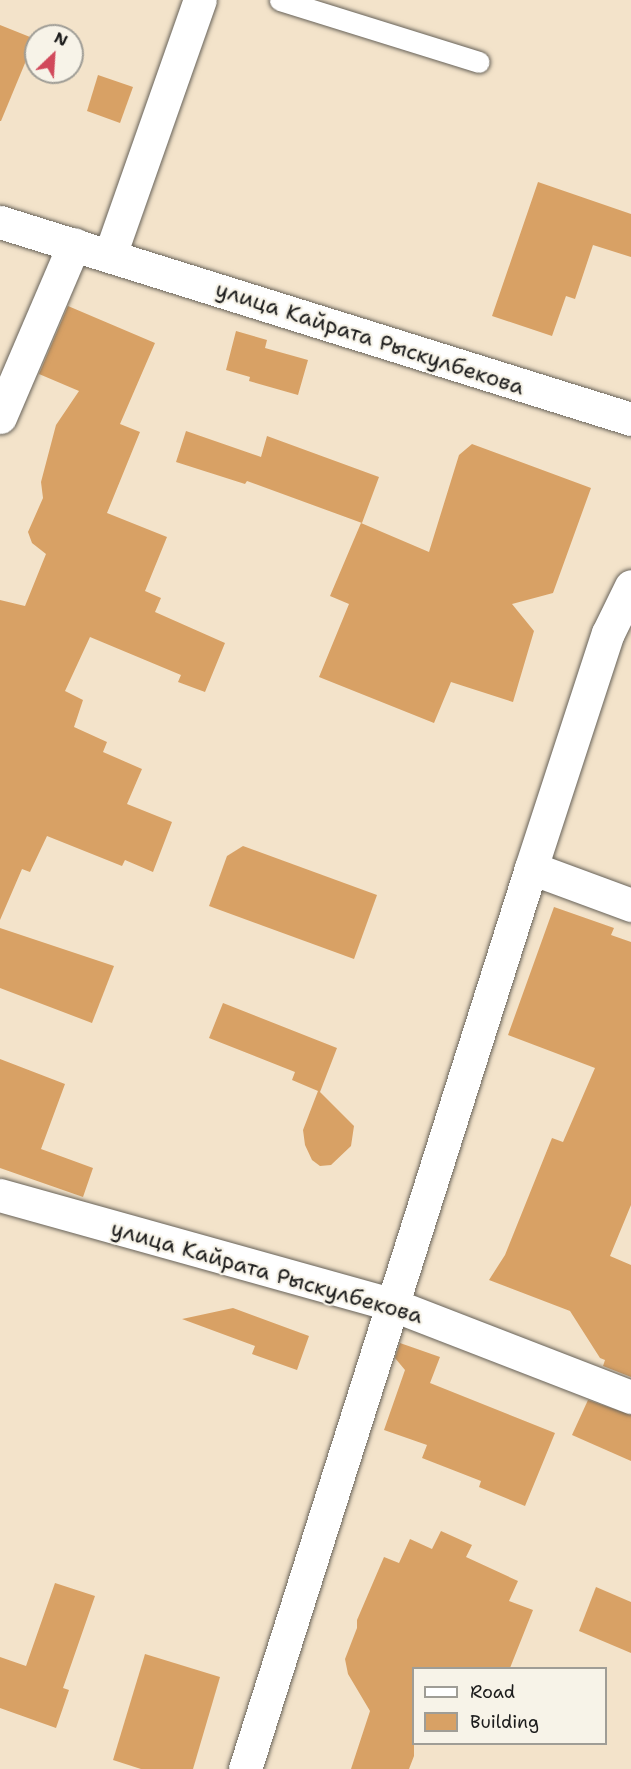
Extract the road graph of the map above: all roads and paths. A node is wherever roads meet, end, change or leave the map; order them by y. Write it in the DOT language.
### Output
graph roads {
  1 [pos="280,0"];
  2 [pos="190,3"];
  3 [pos="479,62"];
  4 [pos="0,222"];
  5 [pos="74,244"];
  6 [pos="110,255"];
  7 [pos="0,417"];
  8 [pos="631,420"];
  9 [pos="631,586"];
  10 [pos="531,868"];
  11 [pos="631,905"];
  12 [pos="0,1195"];
  13 [pos="390,1304"];
  14 [pos="631,1397"];
  15 [pos="245,1769"];
  1 -- 3 [label="lane"];
  2 -- 6 [label="street"];
  4 -- 5 [label="street, улица Кайрата Рыскулбекова"];
  5 -- 6 [label="street, улица Кайрата Рыскулбекова"];
  5 -- 7 [label="street"];
  6 -- 8 [label="street, улица Кайрата Рыскулбекова"];
  9 -- 10 [label="street"];
  10 -- 11 [label="street"];
  10 -- 13 [label="street"];
  12 -- 13 [label="street, улица Кайрата Рыскулбекова"];
  13 -- 14 [label="street, улица Кайрата Рыскулбекова"];
  13 -- 15 [label="street"];
}
